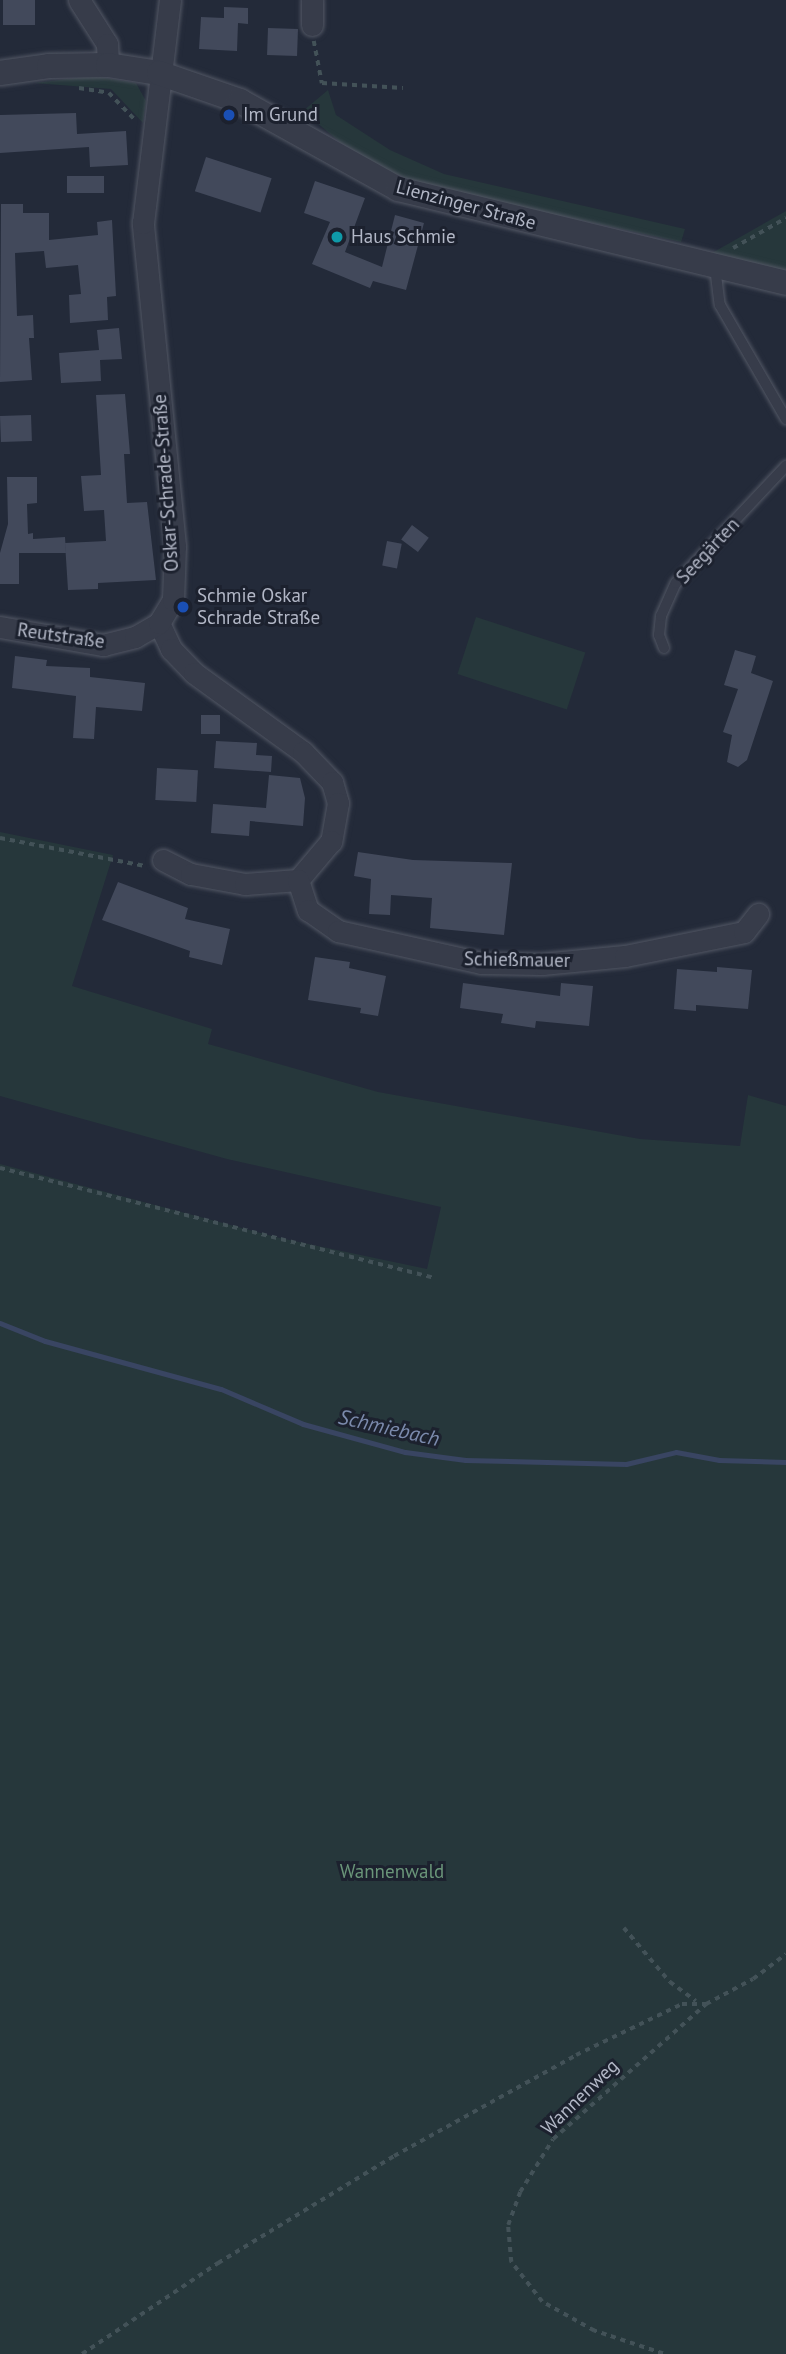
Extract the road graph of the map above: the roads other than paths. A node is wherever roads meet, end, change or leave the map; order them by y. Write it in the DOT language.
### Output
graph roads {
  1 [pos="79,0"];
  2 [pos="170,0"];
  3 [pos="312,0"];
  4 [pos="312,25"];
  5 [pos="108,65"];
  6 [pos="0,73"];
  7 [pos="159,73"];
  8 [pos="715,267"];
  9 [pos="786,283"];
  10 [pos="786,419"];
  11 [pos="786,466"];
  12 [pos="159,623"];
  13 [pos="0,627"];
  14 [pos="664,648"];
  15 [pos="163,860"];
  16 [pos="298,880"];
  17 [pos="758,914"];
  1 -- 5 [label="street"];
  2 -- 7 [label="street"];
  3 -- 4 [label="street"];
  5 -- 6 [label="street, Lienzinger Straße"];
  5 -- 7 [label="street, Lienzinger Straße"];
  7 -- 8 [label="street, Lienzinger Straße"];
  7 -- 12 [label="street, Oskar-Schrade-Straße"];
  8 -- 9 [label="street, Lienzinger Straße"];
  8 -- 10 [label="lane"];
  11 -- 14 [label="lane, Seegärten"];
  12 -- 13 [label="street, Reutstraße"];
  12 -- 16 [label="street"];
  15 -- 16 [label="street"];
  16 -- 17 [label="street, Schießmauer"];
}
